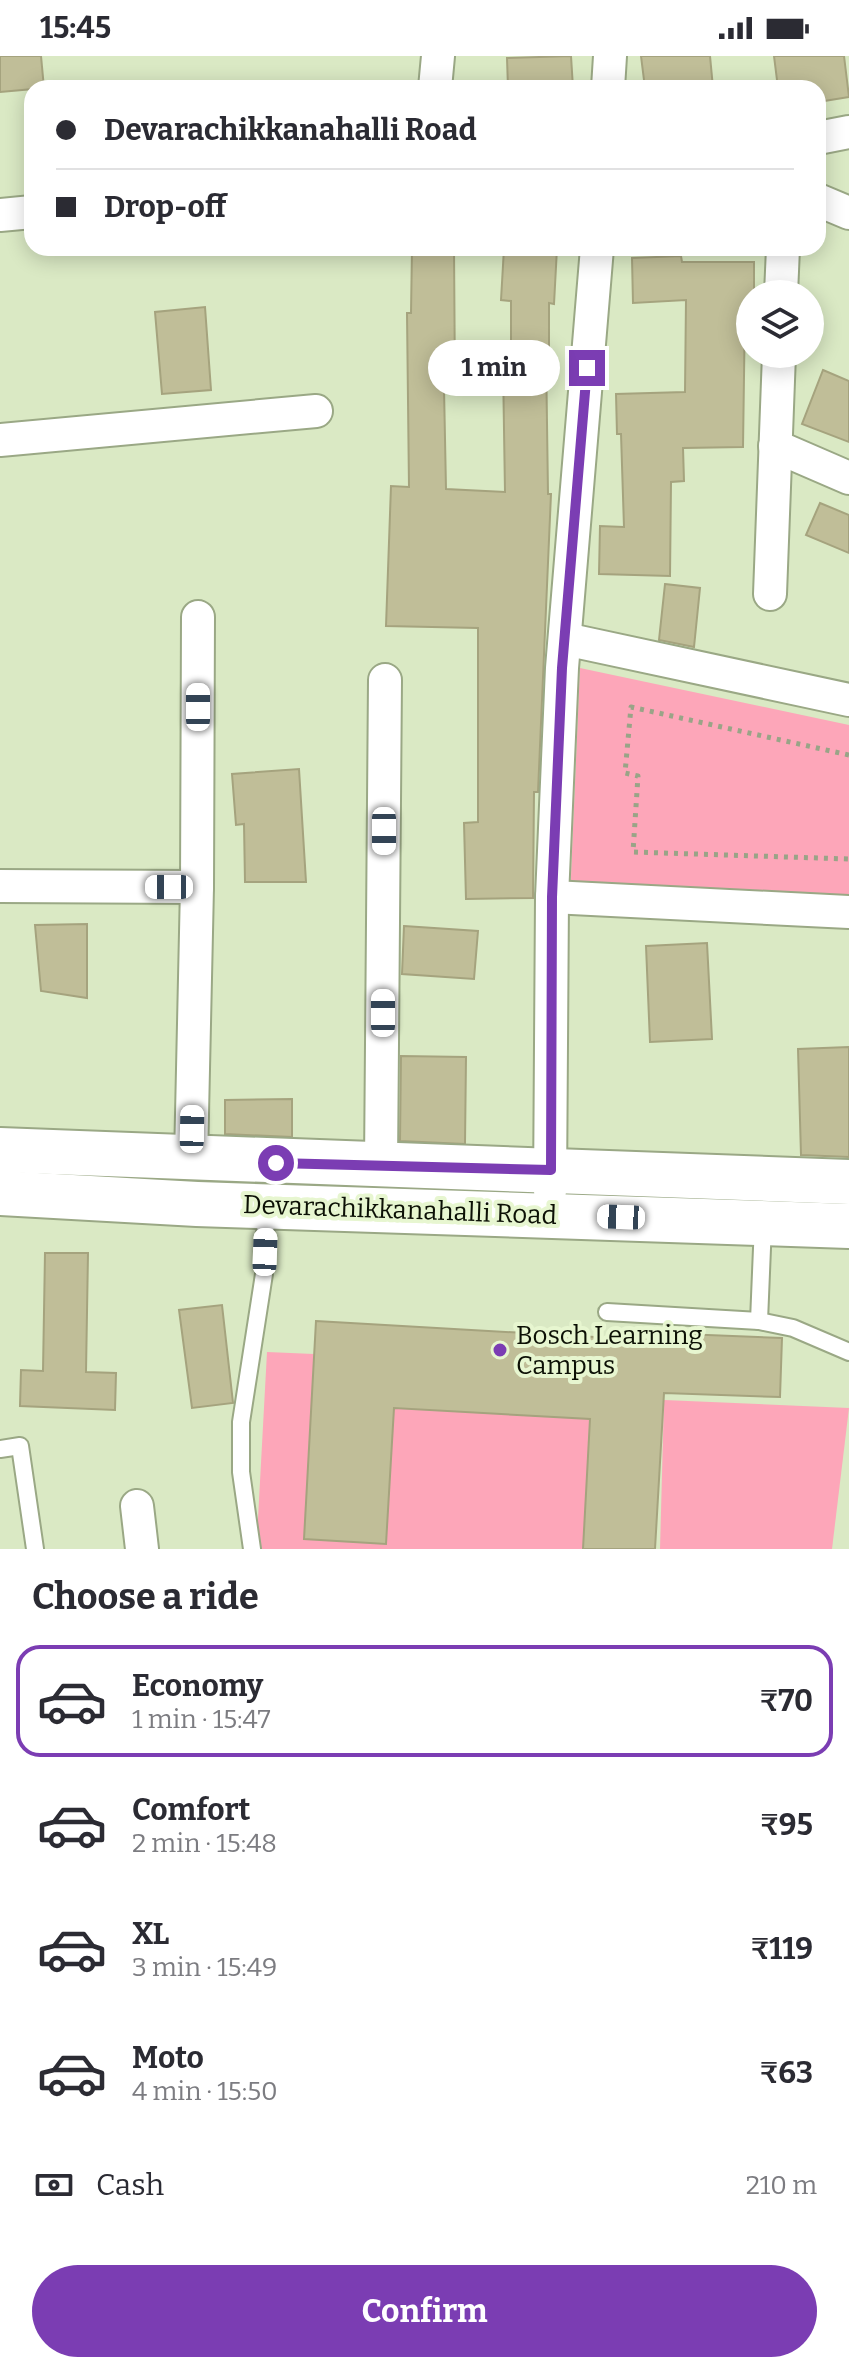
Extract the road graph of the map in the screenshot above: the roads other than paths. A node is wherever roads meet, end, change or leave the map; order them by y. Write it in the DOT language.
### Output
graph roads {
  1 [pos="438,56"];
  2 [pos="610,56"];
  3 [pos="436,80"];
  4 [pos="608,80"];
  5 [pos="849,132"];
  6 [pos="826,136"];
  7 [pos="826,203"];
  8 [pos="24,213"];
  9 [pos="849,213"];
  10 [pos="0,215"];
  11 [pos="596,256"];
  12 [pos="783,256"];
  13 [pos="782,280"];
  14 [pos="778,368"];
  15 [pos="316,411"];
  16 [pos="0,440"];
  17 [pos="775,446"];
  18 [pos="849,478"];
  19 [pos="770,594"];
  20 [pos="198,617"];
  21 [pos="565,639"];
  22 [pos="385,680"];
  23 [pos="849,700"];
  24 [pos="0,886"];
  25 [pos="197,887"];
  26 [pos="552,897"];
  27 [pos="849,912"];
  28 [pos="0,1150"];
  29 [pos="191,1160"];
  30 [pos="381,1165"];
  31 [pos="551,1170"];
  32 [pos="849,1182"];
  33 [pos="0,1193"];
  34 [pos="266,1207"];
  35 [pos="549,1215"];
  36 [pos="763,1222"];
  37 [pos="849,1226"];
  38 [pos="607,1312"];
  39 [pos="759,1321"];
  40 [pos="849,1352"];
  41 [pos="0,1449"];
  42 [pos="137,1506"];
  43 [pos="35,1549"];
  44 [pos="142,1549"];
  45 [pos="252,1549"];
  1 -- 3 [label="street"];
  2 -- 4 [label="street"];
  5 -- 6 [label="street"];
  7 -- 9 [label="street"];
  8 -- 10 [label="street"];
  11 -- 21 [label="street"];
  12 -- 13 [label="street"];
  14 -- 17 [label="street"];
  15 -- 16 [label="street"];
  17 -- 18 [label="street"];
  17 -- 19 [label="street"];
  20 -- 25 [label="street"];
  21 -- 23 [label="street"];
  21 -- 26 [label="street"];
  22 -- 30 [label="street"];
  24 -- 25 [label="street"];
  25 -- 29 [label="street"];
  26 -- 27 [label="street"];
  26 -- 31 [label="street"];
  28 -- 29 [label="main road, Devarachikkanahalli Road"];
  29 -- 30 [label="main road, Devarachikkanahalli Road"];
  30 -- 31 [label="main road, Devarachikkanahalli Road"];
  31 -- 32 [label="main road, Devarachikkanahalli Road"];
  31 -- 35 [label="street"];
  33 -- 34 [label="main road, Devarachikkanahalli Road"];
  34 -- 35 [label="main road, Devarachikkanahalli Road"];
  34 -- 45 [label="lane"];
  35 -- 36 [label="main road, Devarachikkanahalli Road"];
  36 -- 37 [label="main road, Devarachikkanahalli Road"];
  36 -- 39 [label="lane"];
  38 -- 39 [label="lane"];
  39 -- 40 [label="lane"];
  41 -- 43 [label="lane"];
  42 -- 44 [label="street"];
}
